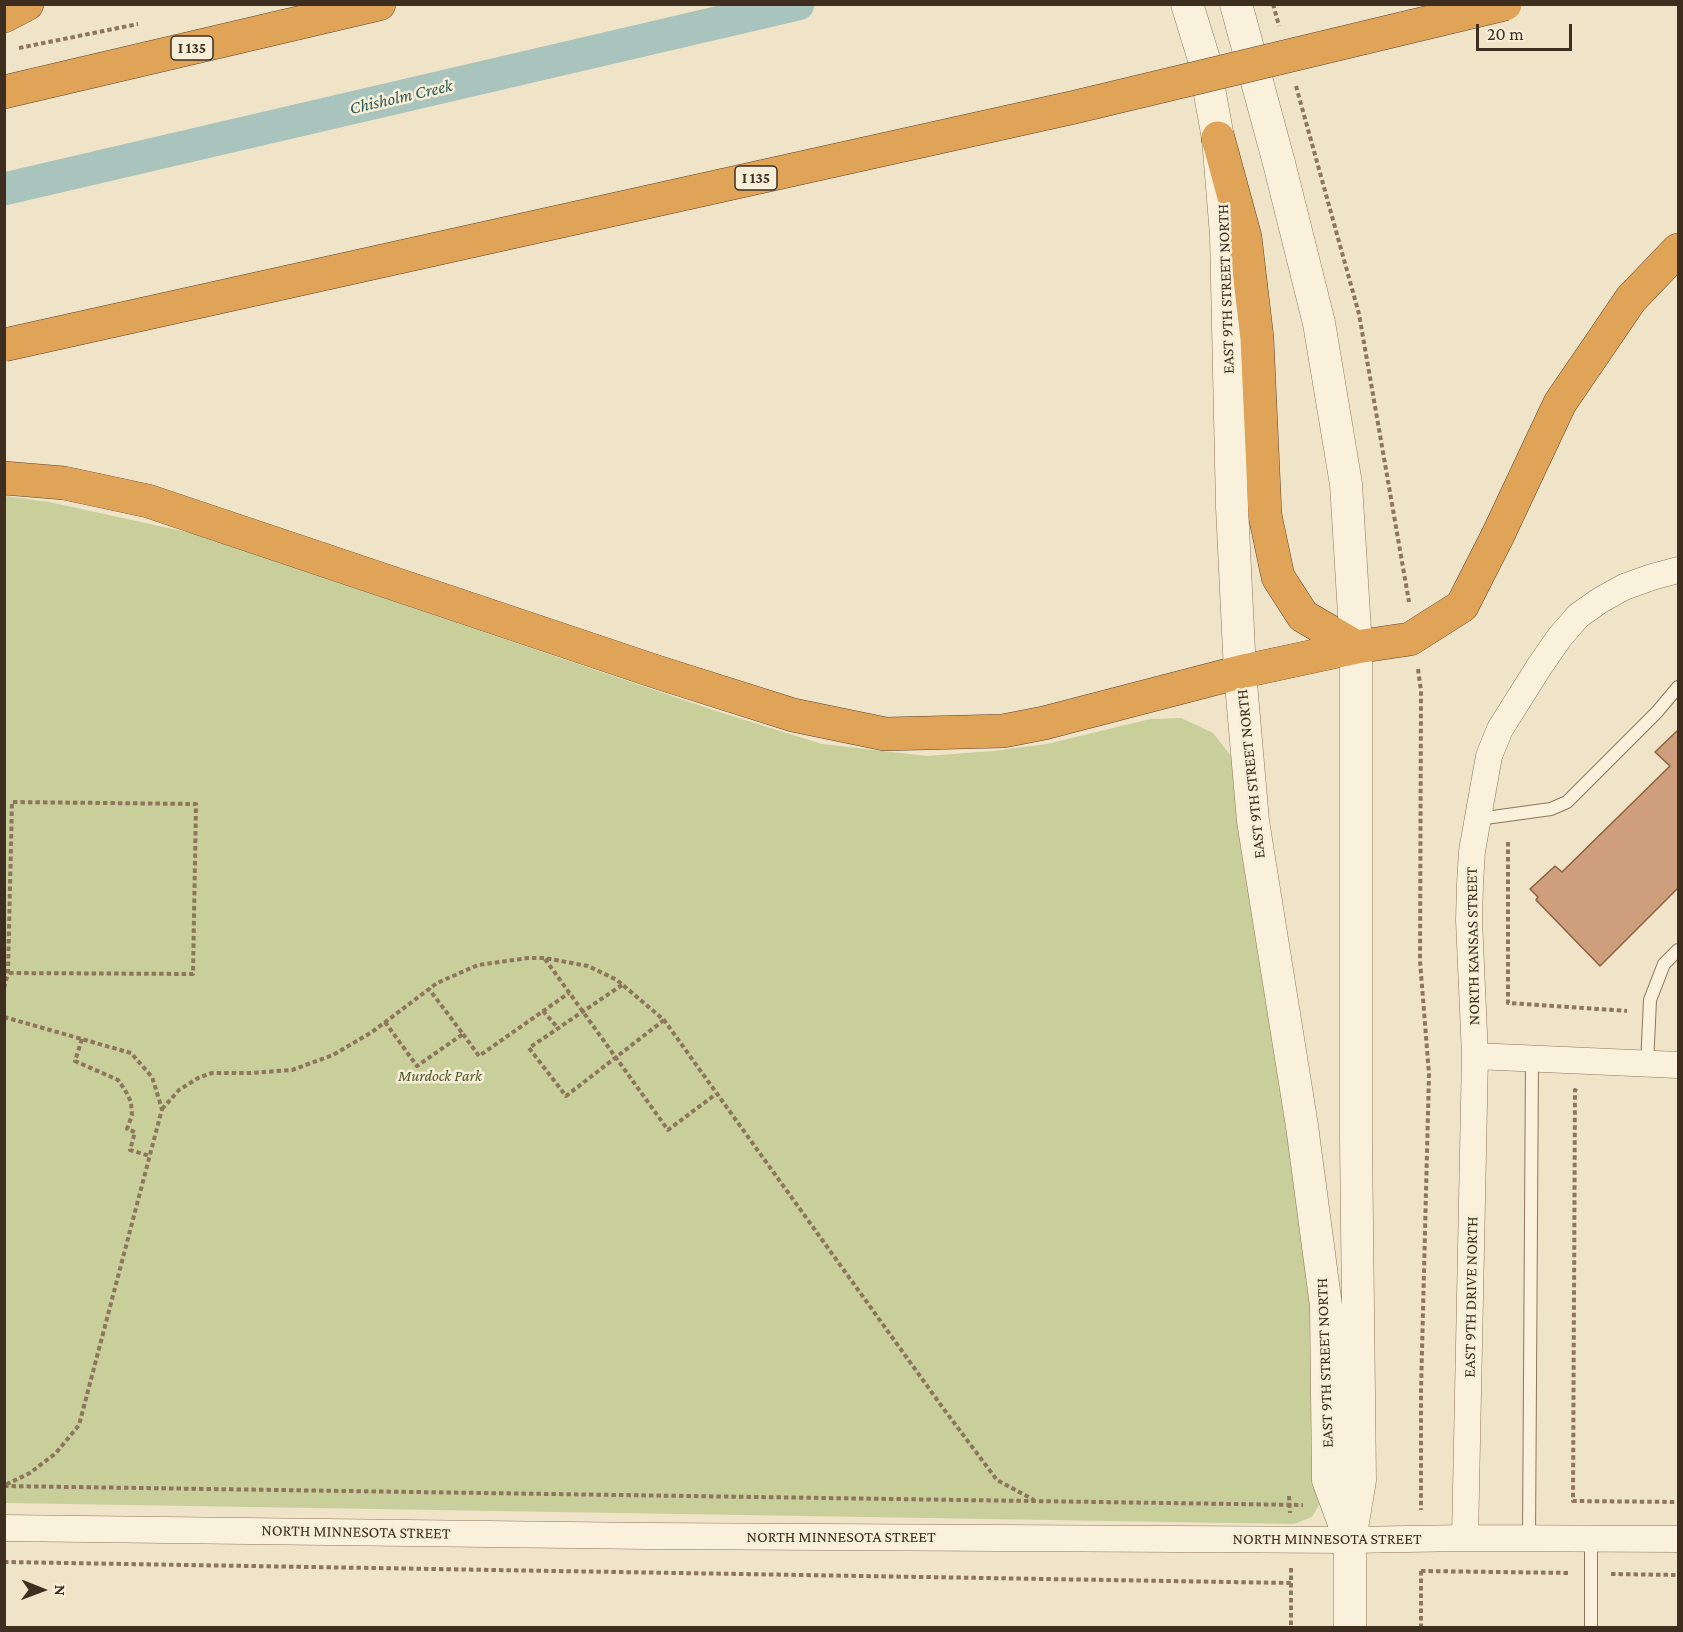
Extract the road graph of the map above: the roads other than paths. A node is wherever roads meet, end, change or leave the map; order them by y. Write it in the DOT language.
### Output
graph roads {
  1 [pos="27,4"];
  2 [pos="379,4"];
  3 [pos="1187,4"];
  4 [pos="1236,4"];
  5 [pos="1505,4"];
  6 [pos="4,16"];
  7 [pos="4,92"];
  8 [pos="1218,138"];
  9 [pos="1678,250"];
  10 [pos="4,345"];
  11 [pos="4,478"];
  12 [pos="1678,570"];
  13 [pos="1356,647"];
  14 [pos="1240,672"];
  15 [pos="1678,687"];
  16 [pos="1478,819"];
  17 [pos="1678,950"];
  18 [pos="1475,1056"];
  19 [pos="1532,1059"];
  20 [pos="1647,1065"];
  21 [pos="1678,1065"];
  22 [pos="4,1528"];
  23 [pos="1465,1538"];
  24 [pos="1529,1539"];
  25 [pos="1591,1539"];
  26 [pos="1678,1539"];
  27 [pos="1350,1540"];
  28 [pos="1350,1628"];
  29 [pos="1591,1628"];
  1 -- 6 [label="highway"];
  2 -- 7 [label="highway, I 135"];
  3 -- 8 [label="street, EAST 9TH STREET NORTH"];
  4 -- 13 [label="street, EAST 9TH STREET NORTH"];
  5 -- 10 [label="highway, I 135, bridge"];
  8 -- 13 [label="highway"];
  8 -- 14 [label="street, EAST 9TH STREET NORTH"];
  9 -- 13 [label="highway"];
  11 -- 14 [label="highway"];
  12 -- 16 [label="street, NORTH KANSAS STREET"];
  13 -- 14 [label="highway"];
  13 -- 27 [label="street, EAST 9TH STREET NORTH"];
  14 -- 27 [label="street, EAST 9TH STREET NORTH"];
  15 -- 16 [label="lane"];
  16 -- 18 [label="street, NORTH KANSAS STREET"];
  17 -- 20 [label="lane"];
  18 -- 19 [label="street"];
  18 -- 23 [label="street, EAST 9TH DRIVE NORTH"];
  19 -- 20 [label="street"];
  19 -- 24 [label="lane"];
  20 -- 21 [label="street"];
  22 -- 27 [label="street, NORTH MINNESOTA STREET"];
  23 -- 24 [label="street, NORTH MINNESOTA STREET"];
  23 -- 27 [label="street, NORTH MINNESOTA STREET"];
  24 -- 25 [label="street, NORTH MINNESOTA STREET"];
  25 -- 26 [label="street, NORTH MINNESOTA STREET"];
  25 -- 29 [label="lane"];
  27 -- 28 [label="street, EAST 9TH STREET NORTH"];
}
